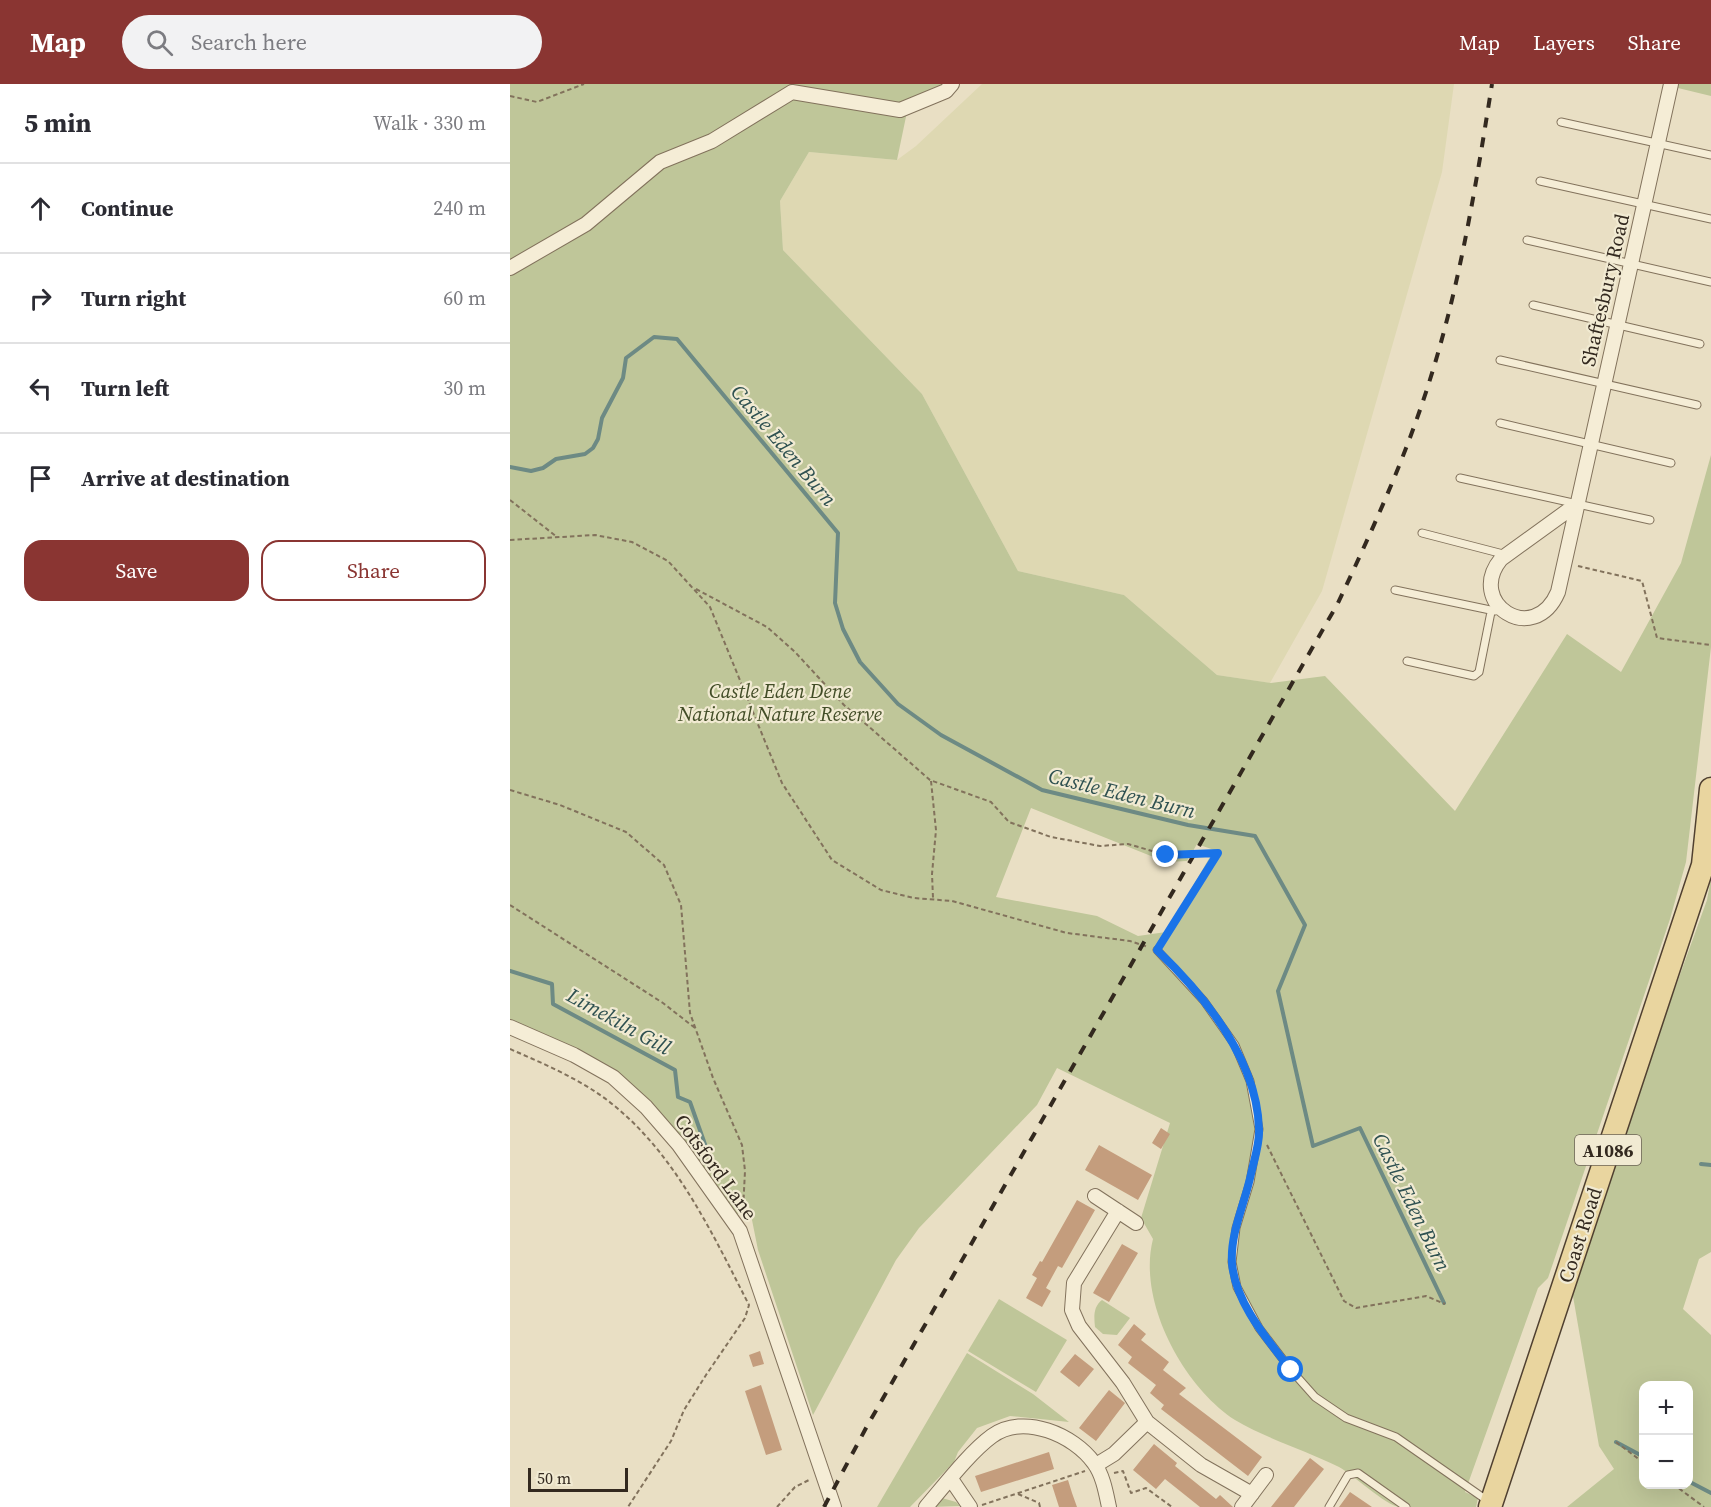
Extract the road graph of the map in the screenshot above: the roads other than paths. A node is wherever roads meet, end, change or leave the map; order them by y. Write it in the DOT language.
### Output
graph roads {
  1 [pos="952,84"];
  2 [pos="1671,84"];
  3 [pos="1561,122"];
  4 [pos="1659,144"];
  5 [pos="1711,155"];
  6 [pos="1540,181"];
  7 [pos="1644,205"];
  8 [pos="1711,219"];
  9 [pos="1527,240"];
  10 [pos="1630,264"];
  11 [pos="510,268"];
  12 [pos="1711,282"];
  13 [pos="1533,305"];
  14 [pos="1617,324"];
  15 [pos="1700,344"];
  16 [pos="1500,360"];
  17 [pos="1603,385"];
  18 [pos="1697,405"];
  19 [pos="1500,423"];
  20 [pos="1590,444"];
  21 [pos="1671,464"];
  22 [pos="1460,478"];
  23 [pos="1576,504"];
  24 [pos="1650,520"];
  25 [pos="1422,533"];
  26 [pos="1507,555"];
  27 [pos="1395,590"];
  28 [pos="1496,610"];
  29 [pos="1407,661"];
  30 [pos="1711,789"];
  31 [pos="1157,950"];
  32 [pos="510,1027"];
  33 [pos="1095,1196"];
  34 [pos="1118,1211"];
  35 [pos="1136,1223"];
  36 [pos="1147,1422"];
  37 [pos="1098,1470"];
  38 [pos="1266,1475"];
  39 [pos="951,1479"];
  40 [pos="1252,1494"];
  41 [pos="1490,1505"];
  42 [pos="834,1507"];
  43 [pos="926,1507"];
  44 [pos="970,1507"];
  45 [pos="1109,1507"];
  46 [pos="1242,1507"];
  47 [pos="1329,1507"];
  48 [pos="1406,1507"];
  1 -- 11 [label="street"];
  2 -- 4 [label="street, Shaftesbury Road"];
  3 -- 4 [label="lane"];
  4 -- 5 [label="lane"];
  4 -- 7 [label="street, Shaftesbury Road"];
  6 -- 7 [label="lane"];
  7 -- 8 [label="lane"];
  7 -- 10 [label="street, Shaftesbury Road"];
  9 -- 10 [label="lane"];
  10 -- 12 [label="lane"];
  10 -- 14 [label="street, Shaftesbury Road"];
  13 -- 14 [label="lane"];
  14 -- 15 [label="lane"];
  14 -- 17 [label="street, Shaftesbury Road"];
  16 -- 17 [label="lane"];
  17 -- 18 [label="lane"];
  17 -- 20 [label="street, Shaftesbury Road"];
  19 -- 20 [label="lane"];
  20 -- 21 [label="lane"];
  20 -- 23 [label="street, Shaftesbury Road"];
  22 -- 23 [label="lane"];
  23 -- 24 [label="lane"];
  23 -- 26 [label="street"];
  23 -- 28 [label="street, Shaftesbury Road"];
  25 -- 26 [label="lane"];
  26 -- 28 [label="street"];
  27 -- 28 [label="lane"];
  28 -- 29 [label="lane"];
  30 -- 41 [label="main road, Coast Road / A1086"];
  31 -- 41 [label="lane"];
  32 -- 42 [label="street, Cotsford Lane"];
  33 -- 34 [label="street"];
  34 -- 35 [label="street"];
  34 -- 36 [label="street"];
  36 -- 37 [label="street"];
  36 -- 40 [label="street"];
  37 -- 39 [label="street"];
  37 -- 45 [label="street"];
  38 -- 40 [label="street"];
  39 -- 43 [label="street"];
  39 -- 44 [label="street"];
  40 -- 46 [label="street"];
  47 -- 48 [label="lane"];
}
